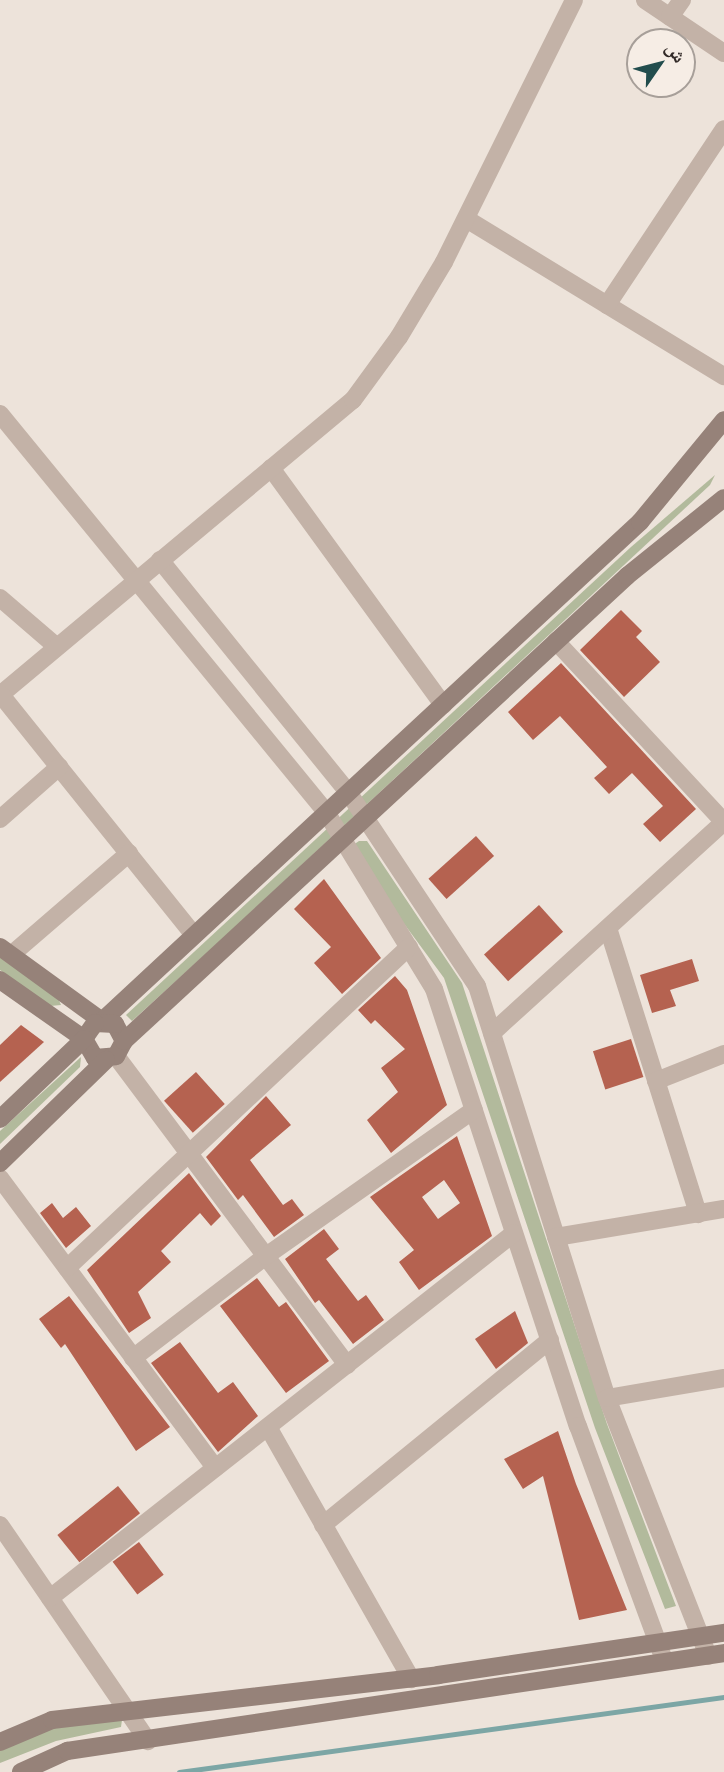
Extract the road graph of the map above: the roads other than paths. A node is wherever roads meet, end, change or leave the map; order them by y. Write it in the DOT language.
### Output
graph roads {
  1 [pos="574,0"];
  2 [pos="645,0"];
  3 [pos="682,0"];
  4 [pos="670,17"];
  5 [pos="724,53"];
  6 [pos="724,129"];
  7 [pos="468,220"];
  8 [pos="607,305"];
  9 [pos="724,376"];
  10 [pos="0,414"];
  11 [pos="724,420"];
  12 [pos="271,468"];
  13 [pos="724,498"];
  14 [pos="160,560"];
  15 [pos="137,580"];
  16 [pos="0,598"];
  17 [pos="556,641"];
  18 [pos="57,648"];
  19 [pos="0,695"];
  20 [pos="443,705"];
  21 [pos="59,767"];
  22 [pos="348,792"];
  23 [pos="326,812"];
  24 [pos="366,817"];
  25 [pos="0,818"];
  26 [pos="344,838"];
  27 [pos="129,853"];
  28 [pos="608,928"];
  29 [pos="194,935"];
  30 [pos="409,947"];
  31 [pos="5,951"];
  32 [pos="0,980"];
  33 [pos="102,1021"];
  34 [pos="492,1033"];
  35 [pos="84,1039"];
  36 [pos="115,1052"];
  37 [pos="724,1054"];
  38 [pos="656,1080"];
  39 [pos="474,1111"];
  40 [pos="0,1119"];
  41 [pos="187,1152"];
  42 [pos="0,1163"];
  43 [pos="0,1178"];
  44 [pos="724,1209"];
  45 [pos="698,1213"];
  46 [pos="514,1233"];
  47 [pos="556,1237"];
  48 [pos="266,1256"];
  49 [pos="67,1268"];
  50 [pos="550,1340"];
  51 [pos="132,1357"];
  52 [pos="347,1365"];
  53 [pos="724,1378"];
  54 [pos="607,1398"];
  55 [pos="268,1427"];
  56 [pos="215,1468"];
  57 [pos="0,1525"];
  58 [pos="323,1525"];
  59 [pos="50,1598"];
  60 [pos="724,1633"];
  61 [pos="703,1635"];
  62 [pos="659,1641"];
  63 [pos="716,1655"];
  64 [pos="665,1664"];
  65 [pos="411,1679"];
  66 [pos="128,1712"];
  67 [pos="148,1741"];
  68 [pos="0,1742"];
  69 [pos="21,1772"];
  1 -- 7 [label="street"];
  2 -- 4 [label="street"];
  3 -- 4 [label="street"];
  4 -- 5 [label="street"];
  6 -- 8 [label="street"];
  7 -- 8 [label="street"];
  7 -- 12 [label="street"];
  8 -- 9 [label="street"];
  10 -- 15 [label="street"];
  11 -- 20 [label="main road"];
  12 -- 14 [label="street"];
  12 -- 20 [label="street"];
  13 -- 17 [label="main road"];
  14 -- 15 [label="street"];
  14 -- 22 [label="street"];
  15 -- 18 [label="street"];
  15 -- 23 [label="street"];
  16 -- 18 [label="street"];
  17 -- 24 [label="main road"];
  17 -- 28 [label="street"];
  18 -- 19 [label="street"];
  19 -- 21 [label="street"];
  20 -- 22 [label="main road"];
  21 -- 25 [label="street"];
  21 -- 27 [label="street"];
  22 -- 23 [label="main road"];
  22 -- 24 [label="street"];
  23 -- 26 [label="street"];
  23 -- 29 [label="main road"];
  24 -- 26 [label="main road"];
  24 -- 34 [label="street"];
  26 -- 30 [label="street"];
  26 -- 36 [label="main road"];
  27 -- 29 [label="street"];
  27 -- 31 [label="street"];
  28 -- 34 [label="street"];
  28 -- 38 [label="street"];
  29 -- 33 [label="main road"];
  30 -- 39 [label="street"];
  30 -- 41 [label="street"];
  31 -- 33 [label="main road"];
  32 -- 35 [label="main road"];
  33 -- 35 [label="main road"];
  33 -- 36 [label="main road"];
  34 -- 47 [label="street"];
  35 -- 36 [label="main road"];
  35 -- 40 [label="main road"];
  36 -- 41 [label="street"];
  36 -- 42 [label="main road"];
  37 -- 38 [label="street"];
  38 -- 45 [label="street"];
  39 -- 46 [label="street"];
  39 -- 48 [label="street"];
  41 -- 48 [label="street"];
  41 -- 49 [label="street"];
  43 -- 49 [label="street"];
  44 -- 45 [label="street"];
  45 -- 47 [label="street"];
  46 -- 50 [label="street"];
  46 -- 52 [label="street"];
  47 -- 54 [label="street"];
  48 -- 51 [label="street"];
  48 -- 52 [label="street"];
  49 -- 51 [label="street"];
  50 -- 58 [label="street"];
  50 -- 62 [label="street"];
  51 -- 56 [label="street"];
  52 -- 55 [label="street"];
  53 -- 54 [label="street"];
  54 -- 61 [label="street"];
  55 -- 56 [label="street"];
  55 -- 58 [label="street"];
  56 -- 59 [label="street"];
  57 -- 59 [label="street"];
  58 -- 65 [label="street"];
  59 -- 66 [label="street"];
  60 -- 61 [label="main road"];
  61 -- 62 [label="main road"];
  61 -- 63 [label="street"];
  62 -- 64 [label="street"];
  62 -- 65 [label="main road"];
  63 -- 64 [label="main road"];
  64 -- 67 [label="main road"];
  65 -- 66 [label="main road"];
  66 -- 67 [label="street"];
  66 -- 68 [label="main road"];
  67 -- 69 [label="main road"];
}
